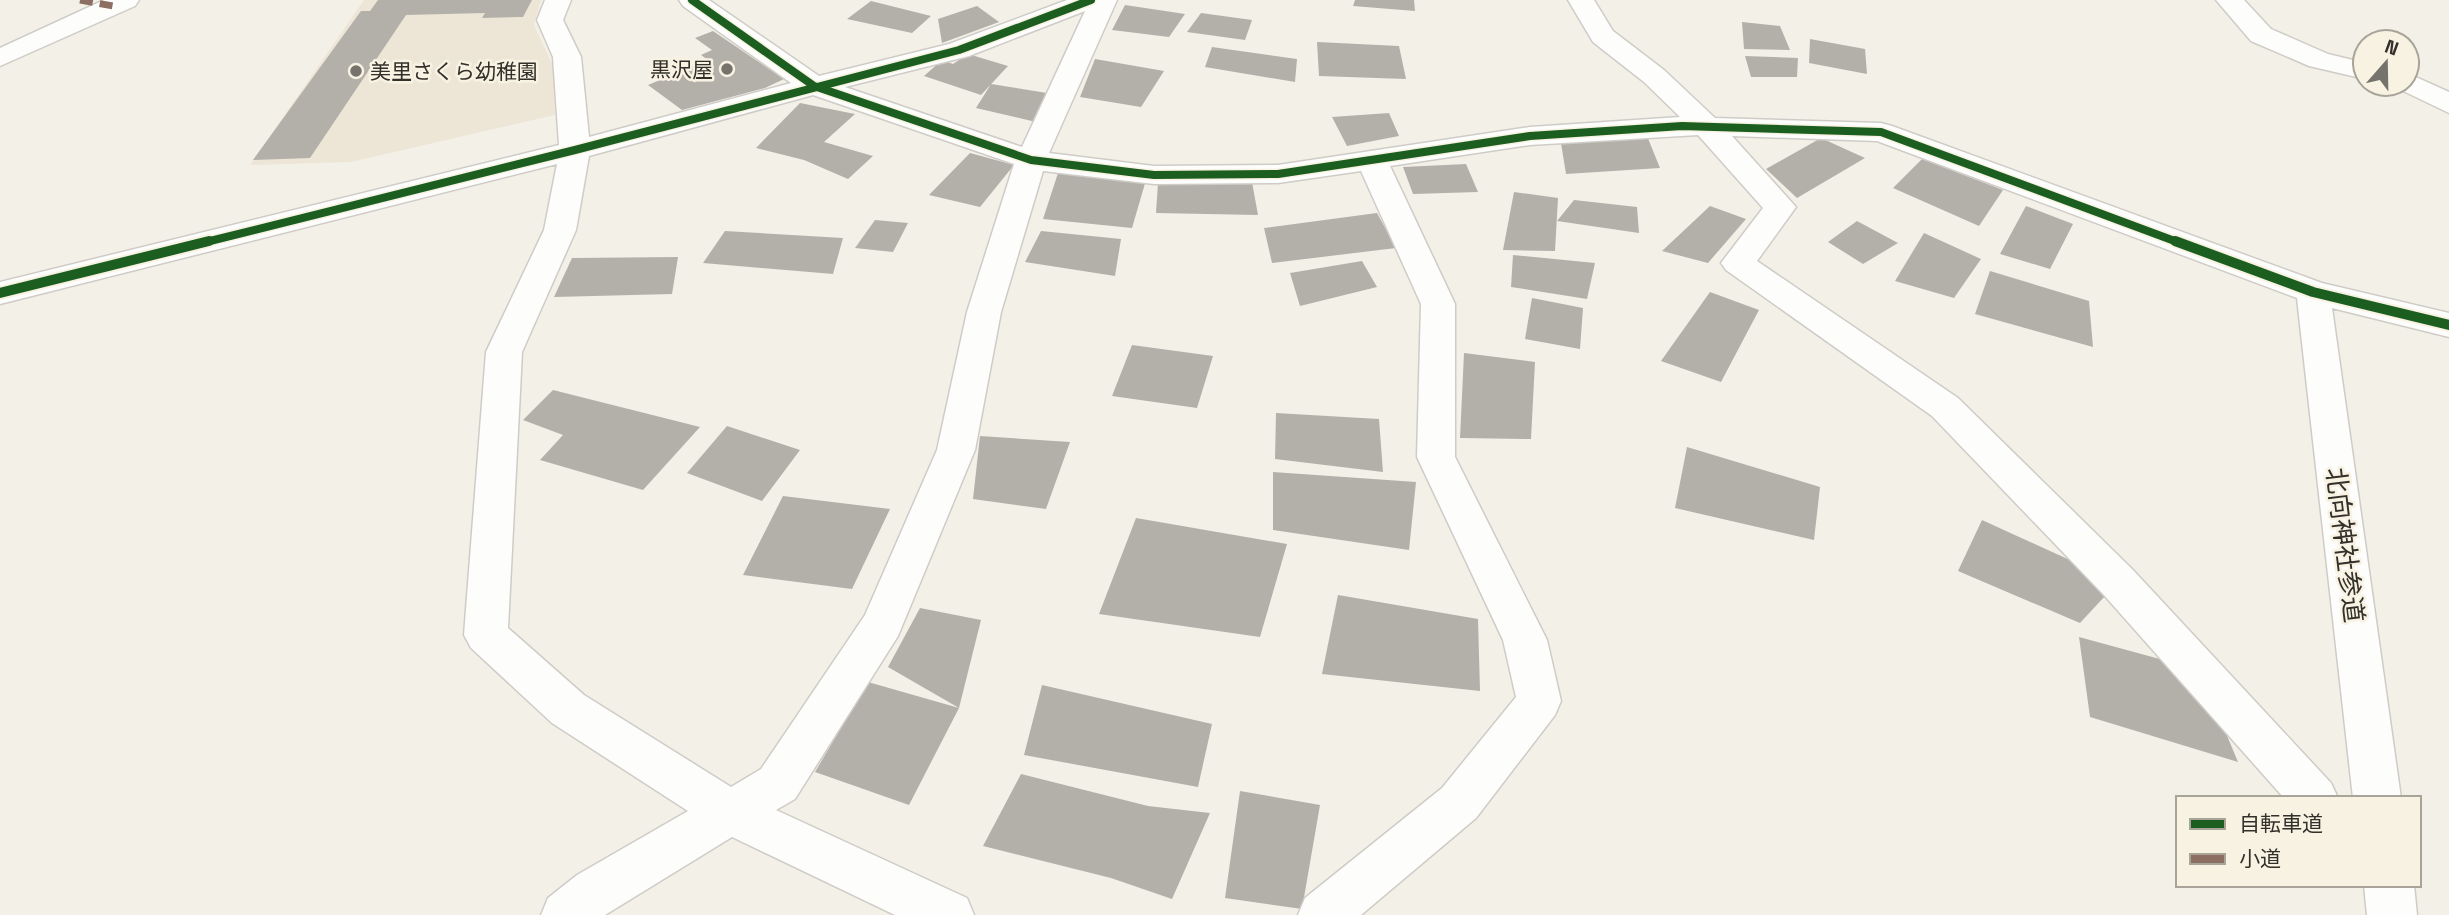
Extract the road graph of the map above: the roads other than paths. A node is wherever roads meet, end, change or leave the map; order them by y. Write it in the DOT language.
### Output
graph roads {
  1 [pos="126,0"];
  2 [pos="558,0"];
  3 [pos="692,0"];
  4 [pos="1091,0"];
  5 [pos="1104,0"];
  6 [pos="1581,0"];
  7 [pos="2229,0"];
  8 [pos="0,58"];
  9 [pos="2351,68"];
  10 [pos="814,86"];
  11 [pos="2426,87"];
  12 [pos="2449,104"];
  13 [pos="1707,127"];
  14 [pos="575,150"];
  15 [pos="1031,160"];
  16 [pos="1372,160"];
  17 [pos="2313,292"];
  18 [pos="0,293"];
  19 [pos="2449,325"];
  20 [pos="2312,796"];
  21 [pos="2377,796"];
  22 [pos="729,811"];
  23 [pos="2389,887"];
  24 [pos="566,915"];
  25 [pos="949,915"];
  26 [pos="1323,915"];
  27 [pos="2392,915"];
  1 -- 8 [label="street"];
  2 -- 14 [label="street"];
  3 -- 10 [label="street"];
  4 -- 10 [label="street"];
  5 -- 15 [label="street"];
  6 -- 13 [label="street"];
  7 -- 9 [label="street"];
  10 -- 14 [label="street"];
  10 -- 15 [label="street"];
  11 -- 12 [label="street"];
  13 -- 16 [label="street"];
  13 -- 17 [label="street"];
  13 -- 20 [label="street"];
  14 -- 18 [label="street"];
  14 -- 22 [label="street"];
  15 -- 16 [label="street"];
  15 -- 22 [label="street"];
  16 -- 26 [label="street"];
  17 -- 19 [label="street"];
  17 -- 21 [label="street, 北向神社参道"];
  22 -- 24 [label="street"];
  22 -- 25 [label="street"];
  23 -- 27 [label="street"];
}
